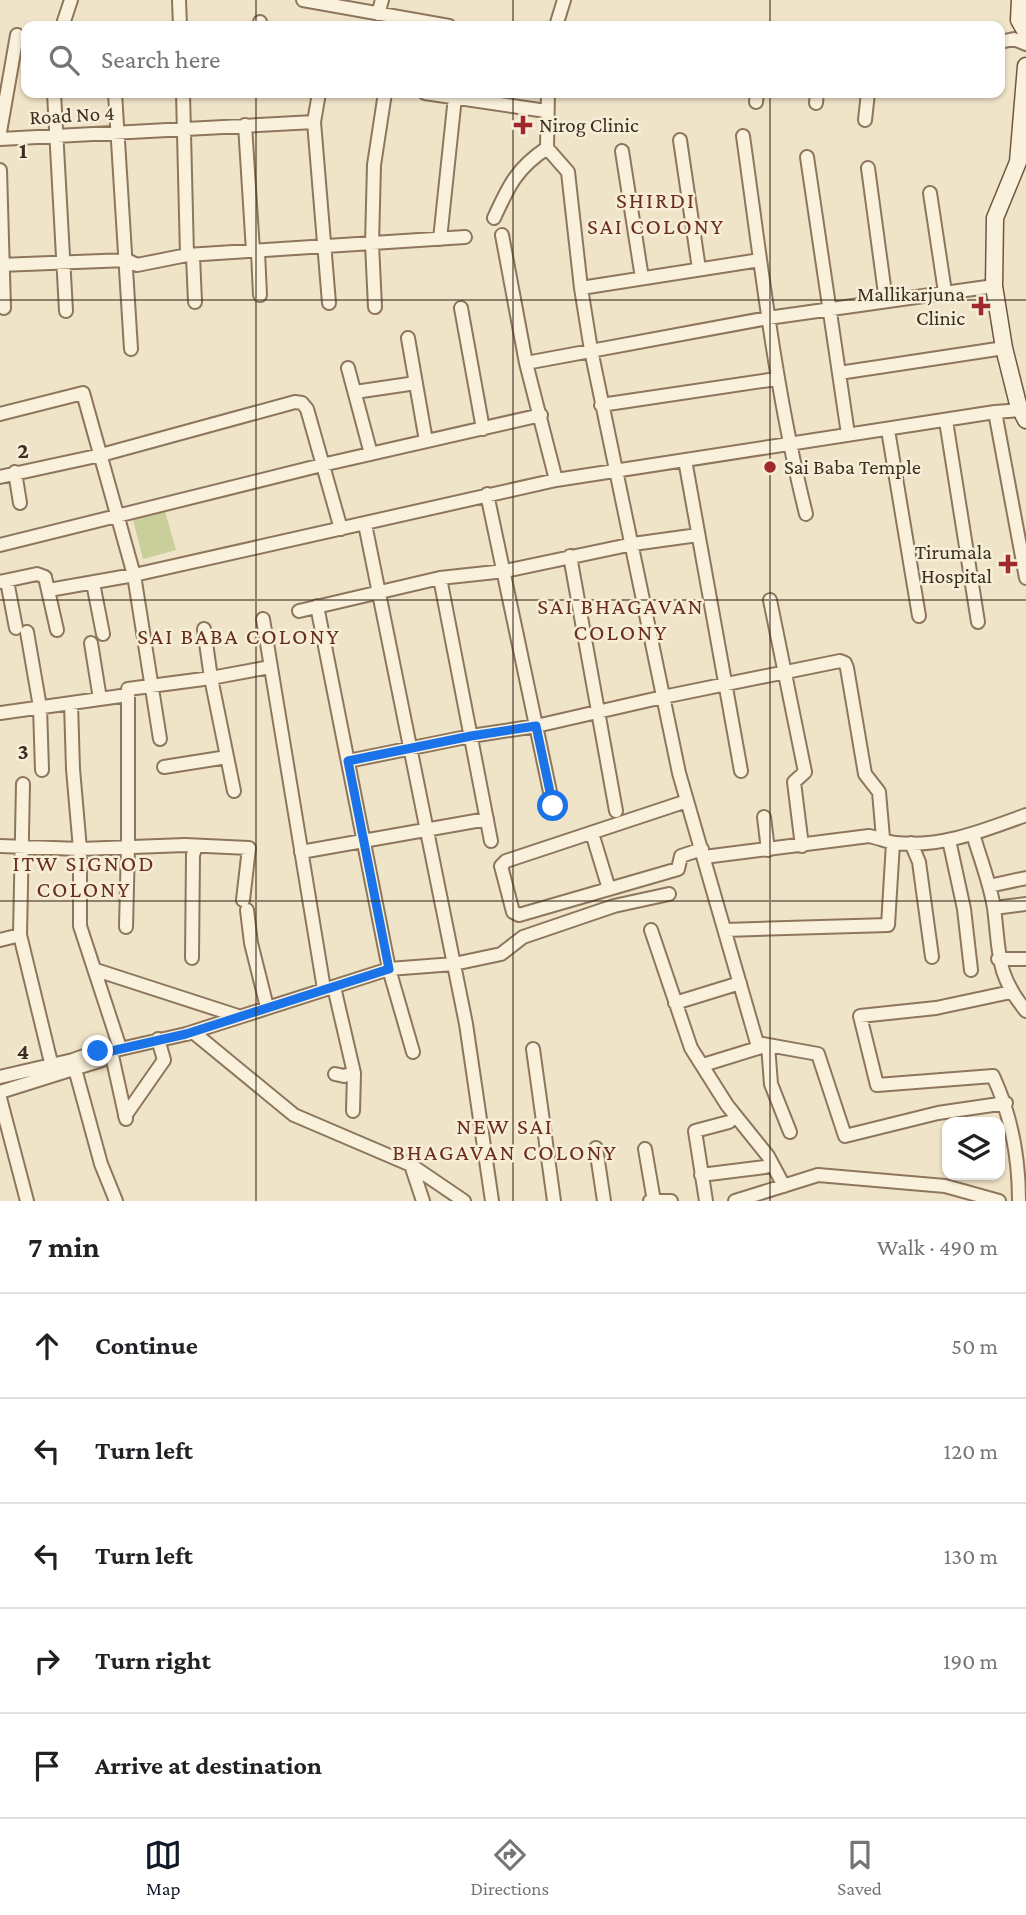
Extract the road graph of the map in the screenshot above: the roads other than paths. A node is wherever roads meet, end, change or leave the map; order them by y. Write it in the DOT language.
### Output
graph roads {
  1 [pos="71,0"];
  2 [pos="179,0"];
  3 [pos="303,0"];
  4 [pos="382,0"];
  5 [pos="564,0"];
  6 [pos="1020,0"];
  7 [pos="378,15"];
  8 [pos="64,21"];
  9 [pos="180,21"];
  10 [pos="391,21"];
  11 [pos="558,21"];
  12 [pos="1024,24"];
  13 [pos="17,34"];
  14 [pos="1005,41"];
  15 [pos="1026,44"];
  16 [pos="1026,66"];
  17 [pos="54,98"];
  18 [pos="115,98"];
  19 [pos="183,98"];
  20 [pos="318,98"];
  21 [pos="384,98"];
  22 [pos="455,98"];
  23 [pos="462,98"];
  24 [pos="547,98"];
  25 [pos="867,98"];
  26 [pos="546,111"];
  27 [pos="1024,118"];
  28 [pos="865,120"];
  29 [pos="314,122"];
  30 [pos="245,125"];
  31 [pos="184,128"];
  32 [pos="0,132"];
  33 [pos="118,132"];
  34 [pos="58,135"];
  35 [pos="743,136"];
  36 [pos="0,139"];
  37 [pos="680,140"];
  38 [pos="547,148"];
  39 [pos="622,151"];
  40 [pos="807,157"];
  41 [pos="868,168"];
  42 [pos="0,170"];
  43 [pos="930,193"];
  44 [pos="494,218"];
  45 [pos="502,234"];
  46 [pos="465,237"];
  47 [pos="440,239"];
  48 [pos="372,244"];
  49 [pos="325,247"];
  50 [pos="255,251"];
  51 [pos="190,255"];
  52 [pos="127,260"];
  53 [pos="760,260"];
  54 [pos="64,262"];
  55 [pos="2,265"];
  56 [pos="699,269"];
  57 [pos="642,278"];
  58 [pos="994,286"];
  59 [pos="581,288"];
  60 [pos="945,292"];
  61 [pos="260,295"];
  62 [pos="886,300"];
  63 [pos="195,302"];
  64 [pos="329,303"];
  65 [pos="375,307"];
  66 [pos="4,308"];
  67 [pos="461,308"];
  68 [pos="829,309"];
  69 [pos="66,311"];
  70 [pos="768,318"];
  71 [pos="408,338"];
  72 [pos="1004,348"];
  73 [pos="131,349"];
  74 [pos="591,350"];
  75 [pos="526,363"];
  76 [pos="348,368"];
  77 [pos="839,373"];
  78 [pos="776,379"];
  79 [pos="416,383"];
  80 [pos="355,392"];
  81 [pos="601,405"];
  82 [pos="995,412"];
  83 [pos="0,414"];
  84 [pos="541,415"];
  85 [pos="1024,415"];
  86 [pos="946,421"];
  87 [pos="483,429"];
  88 [pos="888,430"];
  89 [pos="848,434"];
  90 [pos="426,442"];
  91 [pos="788,444"];
  92 [pos="371,454"];
  93 [pos="101,455"];
  94 [pos="685,460"];
  95 [pos="322,465"];
  96 [pos="615,471"];
  97 [pos="15,472"];
  98 [pos="0,477"];
  99 [pos="556,480"];
  100 [pos="487,494"];
  101 [pos="20,503"];
  102 [pos="806,514"];
  103 [pos="119,515"];
  104 [pos="365,524"];
  105 [pos="341,529"];
  106 [pos="698,535"];
  107 [pos="633,544"];
  108 [pos="0,545"];
  109 [pos="570,556"];
  110 [pos="1025,563"];
  111 [pos="505,571"];
  112 [pos="134,575"];
  113 [pos="440,578"];
  114 [pos="1026,578"];
  115 [pos="4,581"];
  116 [pos="93,583"];
  117 [pos="49,590"];
  118 [pos="380,592"];
  119 [pos="770,600"];
  120 [pos="317,607"];
  121 [pos="299,611"];
  122 [pos="919,616"];
  123 [pos="263,619"];
  124 [pos="978,622"];
  125 [pos="204,629"];
  126 [pos="57,630"];
  127 [pos="103,634"];
  128 [pos="91,643"];
  129 [pos="270,667"];
  130 [pos="786,673"];
  131 [pos="211,678"];
  132 [pos="725,684"];
  133 [pos="153,687"];
  134 [pos="128,695"];
  135 [pos="663,697"];
  136 [pos="100,699"];
  137 [pos="71,703"];
  138 [pos="40,707"];
  139 [pos="598,711"];
  140 [pos="0,713"];
  141 [pos="536,726"];
  142 [pos="471,736"];
  143 [pos="160,739"];
  144 [pos="409,748"];
  145 [pos="227,757"];
  146 [pos="348,761"];
  147 [pos="164,767"];
  148 [pos="42,770"];
  149 [pos="741,771"];
  150 [pos="23,784"];
  151 [pos="234,791"];
  152 [pos="684,802"];
  153 [pos="553,806"];
  154 [pos="616,811"];
  155 [pos="1026,815"];
  156 [pos="764,817"];
  157 [pos="487,819"];
  158 [pos="428,828"];
  159 [pos="592,833"];
  160 [pos="973,834"];
  161 [pos="363,840"];
  162 [pos="949,840"];
  163 [pos="491,841"];
  164 [pos="888,841"];
  165 [pos="911,843"];
  166 [pos="0,846"];
  167 [pos="23,846"];
  168 [pos="128,846"];
  169 [pos="196,846"];
  170 [pos="802,846"];
  171 [pos="80,849"];
  172 [pos="768,850"];
  173 [pos="301,852"];
  174 [pos="700,853"];
  175 [pos="1026,878"];
  176 [pos="989,886"];
  177 [pos="609,889"];
  178 [pos="669,894"];
  179 [pos="1026,905"];
  180 [pos="994,908"];
  181 [pos="125,927"];
  182 [pos="651,930"];
  183 [pos="726,930"];
  184 [pos="20,935"];
  185 [pos="0,940"];
  186 [pos="932,957"];
  187 [pos="192,958"];
  188 [pos="999,958"];
  189 [pos="1026,959"];
  190 [pos="454,964"];
  191 [pos="389,969"];
  192 [pos="96,970"];
  193 [pos="971,970"];
  194 [pos="740,983"];
  195 [pos="329,988"];
  196 [pos="1011,992"];
  197 [pos="676,1003"];
  198 [pos="267,1007"];
  199 [pos="1026,1011"];
  200 [pos="238,1016"];
  201 [pos="186,1034"];
  202 [pos="159,1039"];
  203 [pos="768,1045"];
  204 [pos="533,1049"];
  205 [pos="113,1051"];
  206 [pos="413,1052"];
  207 [pos="703,1065"];
  208 [pos="75,1069"];
  209 [pos="53,1070"];
  210 [pos="354,1073"];
  211 [pos="335,1074"];
  212 [pos="0,1077"];
  213 [pos="0,1092"];
  214 [pos="0,1098"];
  215 [pos="1006,1103"];
  216 [pos="354,1111"];
  217 [pos="729,1122"];
  218 [pos="4,1130"];
  219 [pos="1020,1131"];
  220 [pos="790,1132"];
  221 [pos="596,1148"];
  222 [pos="645,1149"];
  223 [pos="411,1165"];
  224 [pos="765,1167"];
  225 [pos="701,1175"];
  226 [pos="1023,1177"];
  227 [pos="784,1186"];
  228 [pos="971,1197"];
  229 [pos="752,1199"];
  230 [pos="27,1201"];
  231 [pos="116,1201"];
  232 [pos="423,1201"];
  233 [pos="464,1201"];
  234 [pos="492,1201"];
  235 [pos="554,1201"];
  236 [pos="604,1201"];
  237 [pos="652,1201"];
  238 [pos="671,1201"];
  239 [pos="706,1201"];
  240 [pos="735,1201"];
  241 [pos="999,1201"];
  242 [pos="1019,1201"];
  1 -- 8 [label="street"];
  2 -- 9 [label="street"];
  3 -- 7 [label="street"];
  4 -- 7 [label="street"];
  5 -- 11 [label="street"];
  6 -- 12 [label="main road"];
  7 -- 10 [label="street"];
  13 -- 32 [label="street"];
  14 -- 15 [label="street"];
  16 -- 27 [label="main road"];
  17 -- 34 [label="street"];
  18 -- 33 [label="street"];
  19 -- 31 [label="street"];
  20 -- 29 [label="street"];
  21 -- 48 [label="street"];
  22 -- 47 [label="street"];
  23 -- 26 [label="street"];
  24 -- 26 [label="street"];
  25 -- 28 [label="street"];
  26 -- 38 [label="street"];
  27 -- 58 [label="main road"];
  29 -- 30 [label="street, Road No 4"];
  29 -- 49 [label="street"];
  30 -- 31 [label="street, Road No 4"];
  30 -- 50 [label="street"];
  31 -- 33 [label="street, Road No 4"];
  31 -- 51 [label="street"];
  33 -- 34 [label="street, Road No 4"];
  33 -- 52 [label="street"];
  34 -- 36 [label="street, Road No 4"];
  34 -- 54 [label="street"];
  35 -- 53 [label="street"];
  37 -- 56 [label="street"];
  38 -- 44 [label="street"];
  38 -- 59 [label="street"];
  39 -- 57 [label="street"];
  40 -- 68 [label="street"];
  41 -- 62 [label="street"];
  42 -- 55 [label="street"];
  43 -- 60 [label="street"];
  45 -- 75 [label="street"];
  46 -- 47 [label="street"];
  47 -- 48 [label="street"];
  48 -- 49 [label="street"];
  48 -- 65 [label="street"];
  49 -- 50 [label="street"];
  49 -- 64 [label="street"];
  50 -- 51 [label="street"];
  50 -- 61 [label="street"];
  51 -- 52 [label="street"];
  51 -- 63 [label="street"];
  52 -- 54 [label="street"];
  52 -- 73 [label="street"];
  53 -- 56 [label="street"];
  53 -- 70 [label="street"];
  54 -- 55 [label="street"];
  54 -- 69 [label="street"];
  55 -- 66 [label="street"];
  56 -- 57 [label="street"];
  57 -- 59 [label="street"];
  58 -- 60 [label="street"];
  58 -- 72 [label="main road"];
  59 -- 74 [label="street"];
  60 -- 62 [label="street"];
  62 -- 68 [label="street"];
  67 -- 87 [label="street"];
  68 -- 70 [label="street"];
  68 -- 77 [label="street"];
  70 -- 74 [label="street"];
  70 -- 78 [label="street"];
  71 -- 79 [label="street"];
  72 -- 77 [label="street"];
  72 -- 85 [label="main road"];
  74 -- 75 [label="street"];
  74 -- 81 [label="street"];
  75 -- 84 [label="street"];
  76 -- 80 [label="street"];
  77 -- 89 [label="street"];
  78 -- 81 [label="street"];
  78 -- 91 [label="street"];
  79 -- 80 [label="street"];
  79 -- 90 [label="street"];
  80 -- 92 [label="street"];
  81 -- 96 [label="street"];
  82 -- 85 [label="street"];
  82 -- 86 [label="street"];
  82 -- 110 [label="street"];
  83 -- 93 [label="street"];
  84 -- 87 [label="street"];
  84 -- 99 [label="street"];
  86 -- 88 [label="street"];
  86 -- 124 [label="street"];
  87 -- 90 [label="street"];
  88 -- 89 [label="street"];
  88 -- 122 [label="street"];
  89 -- 91 [label="street"];
  90 -- 92 [label="street"];
  91 -- 94 [label="street"];
  91 -- 102 [label="street"];
  92 -- 95 [label="street"];
  93 -- 95 [label="street"];
  93 -- 97 [label="street"];
  93 -- 103 [label="street"];
  94 -- 96 [label="street"];
  94 -- 106 [label="street"];
  95 -- 103 [label="street"];
  95 -- 105 [label="street"];
  96 -- 99 [label="street"];
  96 -- 107 [label="street"];
  97 -- 98 [label="street"];
  97 -- 101 [label="street"];
  99 -- 100 [label="street"];
  100 -- 104 [label="street"];
  100 -- 111 [label="street"];
  103 -- 108 [label="street"];
  103 -- 112 [label="street"];
  104 -- 105 [label="street"];
  104 -- 118 [label="street"];
  105 -- 112 [label="street"];
  106 -- 107 [label="street"];
  106 -- 132 [label="street"];
  107 -- 109 [label="street"];
  107 -- 135 [label="street"];
  109 -- 111 [label="street"];
  109 -- 139 [label="street"];
  110 -- 114 [label="street"];
  111 -- 113 [label="street"];
  111 -- 141 [label="street"];
  112 -- 116 [label="street"];
  112 -- 133 [label="street"];
  113 -- 118 [label="street"];
  113 -- 142 [label="street"];
  115 -- 117 [label="street"];
  115 -- 138 [label="street"];
  116 -- 117 [label="street"];
  116 -- 127 [label="street"];
  117 -- 126 [label="street"];
  118 -- 120 [label="street"];
  118 -- 144 [label="street"];
  119 -- 130 [label="street"];
  120 -- 121 [label="street"];
  120 -- 146 [label="street"];
  123 -- 129 [label="street"];
  125 -- 131 [label="street"];
  128 -- 136 [label="street"];
  129 -- 131 [label="street"];
  129 -- 173 [label="street"];
  130 -- 132 [label="street"];
  130 -- 164 [label="street"];
  130 -- 170 [label="street"];
  131 -- 133 [label="street"];
  131 -- 145 [label="street"];
  132 -- 135 [label="street"];
  132 -- 149 [label="street"];
  133 -- 134 [label="street"];
  133 -- 143 [label="street"];
  134 -- 136 [label="street"];
  134 -- 168 [label="street"];
  135 -- 139 [label="street"];
  135 -- 152 [label="street"];
  136 -- 137 [label="street"];
  137 -- 138 [label="street"];
  137 -- 171 [label="street"];
  138 -- 140 [label="street"];
  138 -- 148 [label="street"];
  139 -- 141 [label="street"];
  139 -- 154 [label="street"];
  141 -- 142 [label="street"];
  141 -- 153 [label="street"];
  142 -- 144 [label="street"];
  142 -- 157 [label="street"];
  144 -- 146 [label="street"];
  144 -- 158 [label="street"];
  145 -- 147 [label="street"];
  145 -- 151 [label="street"];
  146 -- 161 [label="street"];
  150 -- 167 [label="street"];
  152 -- 159 [label="street"];
  152 -- 174 [label="street"];
  155 -- 160 [label="street"];
  156 -- 172 [label="street"];
  157 -- 158 [label="street"];
  157 -- 163 [label="street"];
  158 -- 161 [label="street"];
  158 -- 190 [label="street"];
  159 -- 177 [label="street"];
  159 -- 177 [label="street"];
  160 -- 162 [label="street"];
  160 -- 176 [label="street"];
  161 -- 173 [label="street"];
  161 -- 191 [label="street"];
  162 -- 165 [label="street"];
  162 -- 193 [label="street"];
  164 -- 165 [label="street"];
  164 -- 170 [label="street"];
  164 -- 183 [label="street"];
  165 -- 186 [label="street"];
  166 -- 167 [label="street"];
  167 -- 171 [label="street"];
  167 -- 184 [label="street"];
  168 -- 169 [label="street"];
  168 -- 171 [label="street"];
  168 -- 181 [label="street"];
  169 -- 187 [label="street"];
  169 -- 198 [label="street"];
  170 -- 172 [label="street"];
  171 -- 192 [label="street"];
  172 -- 174 [label="street"];
  173 -- 195 [label="street"];
  174 -- 177 [label="street"];
  174 -- 183 [label="street"];
  175 -- 176 [label="street"];
  176 -- 180 [label="street"];
  178 -- 190 [label="street"];
  179 -- 180 [label="street"];
  180 -- 188 [label="street"];
  182 -- 197 [label="street"];
  183 -- 194 [label="street"];
  184 -- 185 [label="street"];
  184 -- 209 [label="street"];
  188 -- 189 [label="street"];
  188 -- 196 [label="street"];
  190 -- 191 [label="street"];
  190 -- 234 [label="street"];
  191 -- 195 [label="street"];
  191 -- 206 [label="street"];
  192 -- 200 [label="street"];
  192 -- 205 [label="street"];
  194 -- 197 [label="street"];
  194 -- 203 [label="street"];
  195 -- 198 [label="street"];
  195 -- 210 [label="street"];
  196 -- 199 [label="street"];
  196 -- 215 [label="street"];
  197 -- 207 [label="street"];
  198 -- 200 [label="street"];
  200 -- 201 [label="street"];
  201 -- 202 [label="street"];
  201 -- 223 [label="street"];
  202 -- 205 [label="street"];
  202 -- 205 [label="street"];
  203 -- 207 [label="street"];
  203 -- 215 [label="street"];
  203 -- 220 [label="street"];
  204 -- 235 [label="street"];
  205 -- 208 [label="street"];
  205 -- 209 [label="street"];
  207 -- 227 [label="street"];
  208 -- 209 [label="street"];
  208 -- 231 [label="street"];
  209 -- 212 [label="street"];
  209 -- 213 [label="street"];
  210 -- 211 [label="street"];
  210 -- 216 [label="street"];
  214 -- 218 [label="street"];
  215 -- 219 [label="street"];
  217 -- 225 [label="street"];
  218 -- 230 [label="street"];
  219 -- 226 [label="street"];
  221 -- 236 [label="street"];
  222 -- 237 [label="street"];
  223 -- 232 [label="street"];
  223 -- 233 [label="street"];
  224 -- 225 [label="street"];
  225 -- 239 [label="street"];
  226 -- 242 [label="street"];
  227 -- 228 [label="street"];
  227 -- 229 [label="street"];
  228 -- 241 [label="street"];
  229 -- 240 [label="street"];
  237 -- 238 [label="street"];
}
